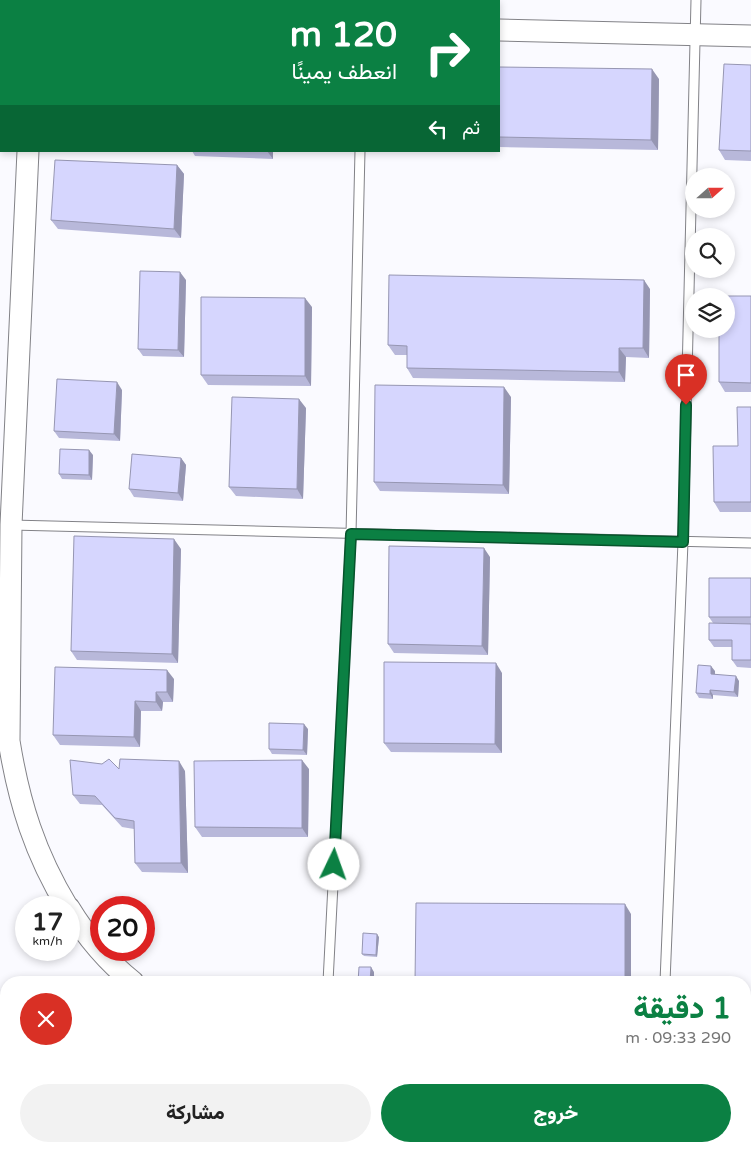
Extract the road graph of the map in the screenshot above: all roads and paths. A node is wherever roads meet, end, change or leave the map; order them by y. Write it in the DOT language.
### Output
graph roads {
  1 [pos="696,0"];
  2 [pos="500,30"];
  3 [pos="696,34"];
  4 [pos="751,36"];
  5 [pos="28,152"];
  6 [pos="360,152"];
  7 [pos="10,525"];
  8 [pos="351,534"];
  9 [pos="683,542"];
  10 [pos="751,543"];
  11 [pos="61,896"];
  12 [pos="80,925"];
  13 [pos="126,976"];
  14 [pos="328,976"];
  15 [pos="665,976"];
  1 -- 3 [label="lane"];
  2 -- 3 [label="street"];
  3 -- 4 [label="street"];
  3 -- 9 [label="lane"];
  5 -- 7 [label="street"];
  6 -- 8 [label="lane"];
  7 -- 8 [label="lane"];
  7 -- 11 [label="street"];
  8 -- 9 [label="lane"];
  8 -- 14 [label="lane"];
  9 -- 10 [label="lane"];
  9 -- 15 [label="lane"];
  12 -- 13 [label="street"];
}
